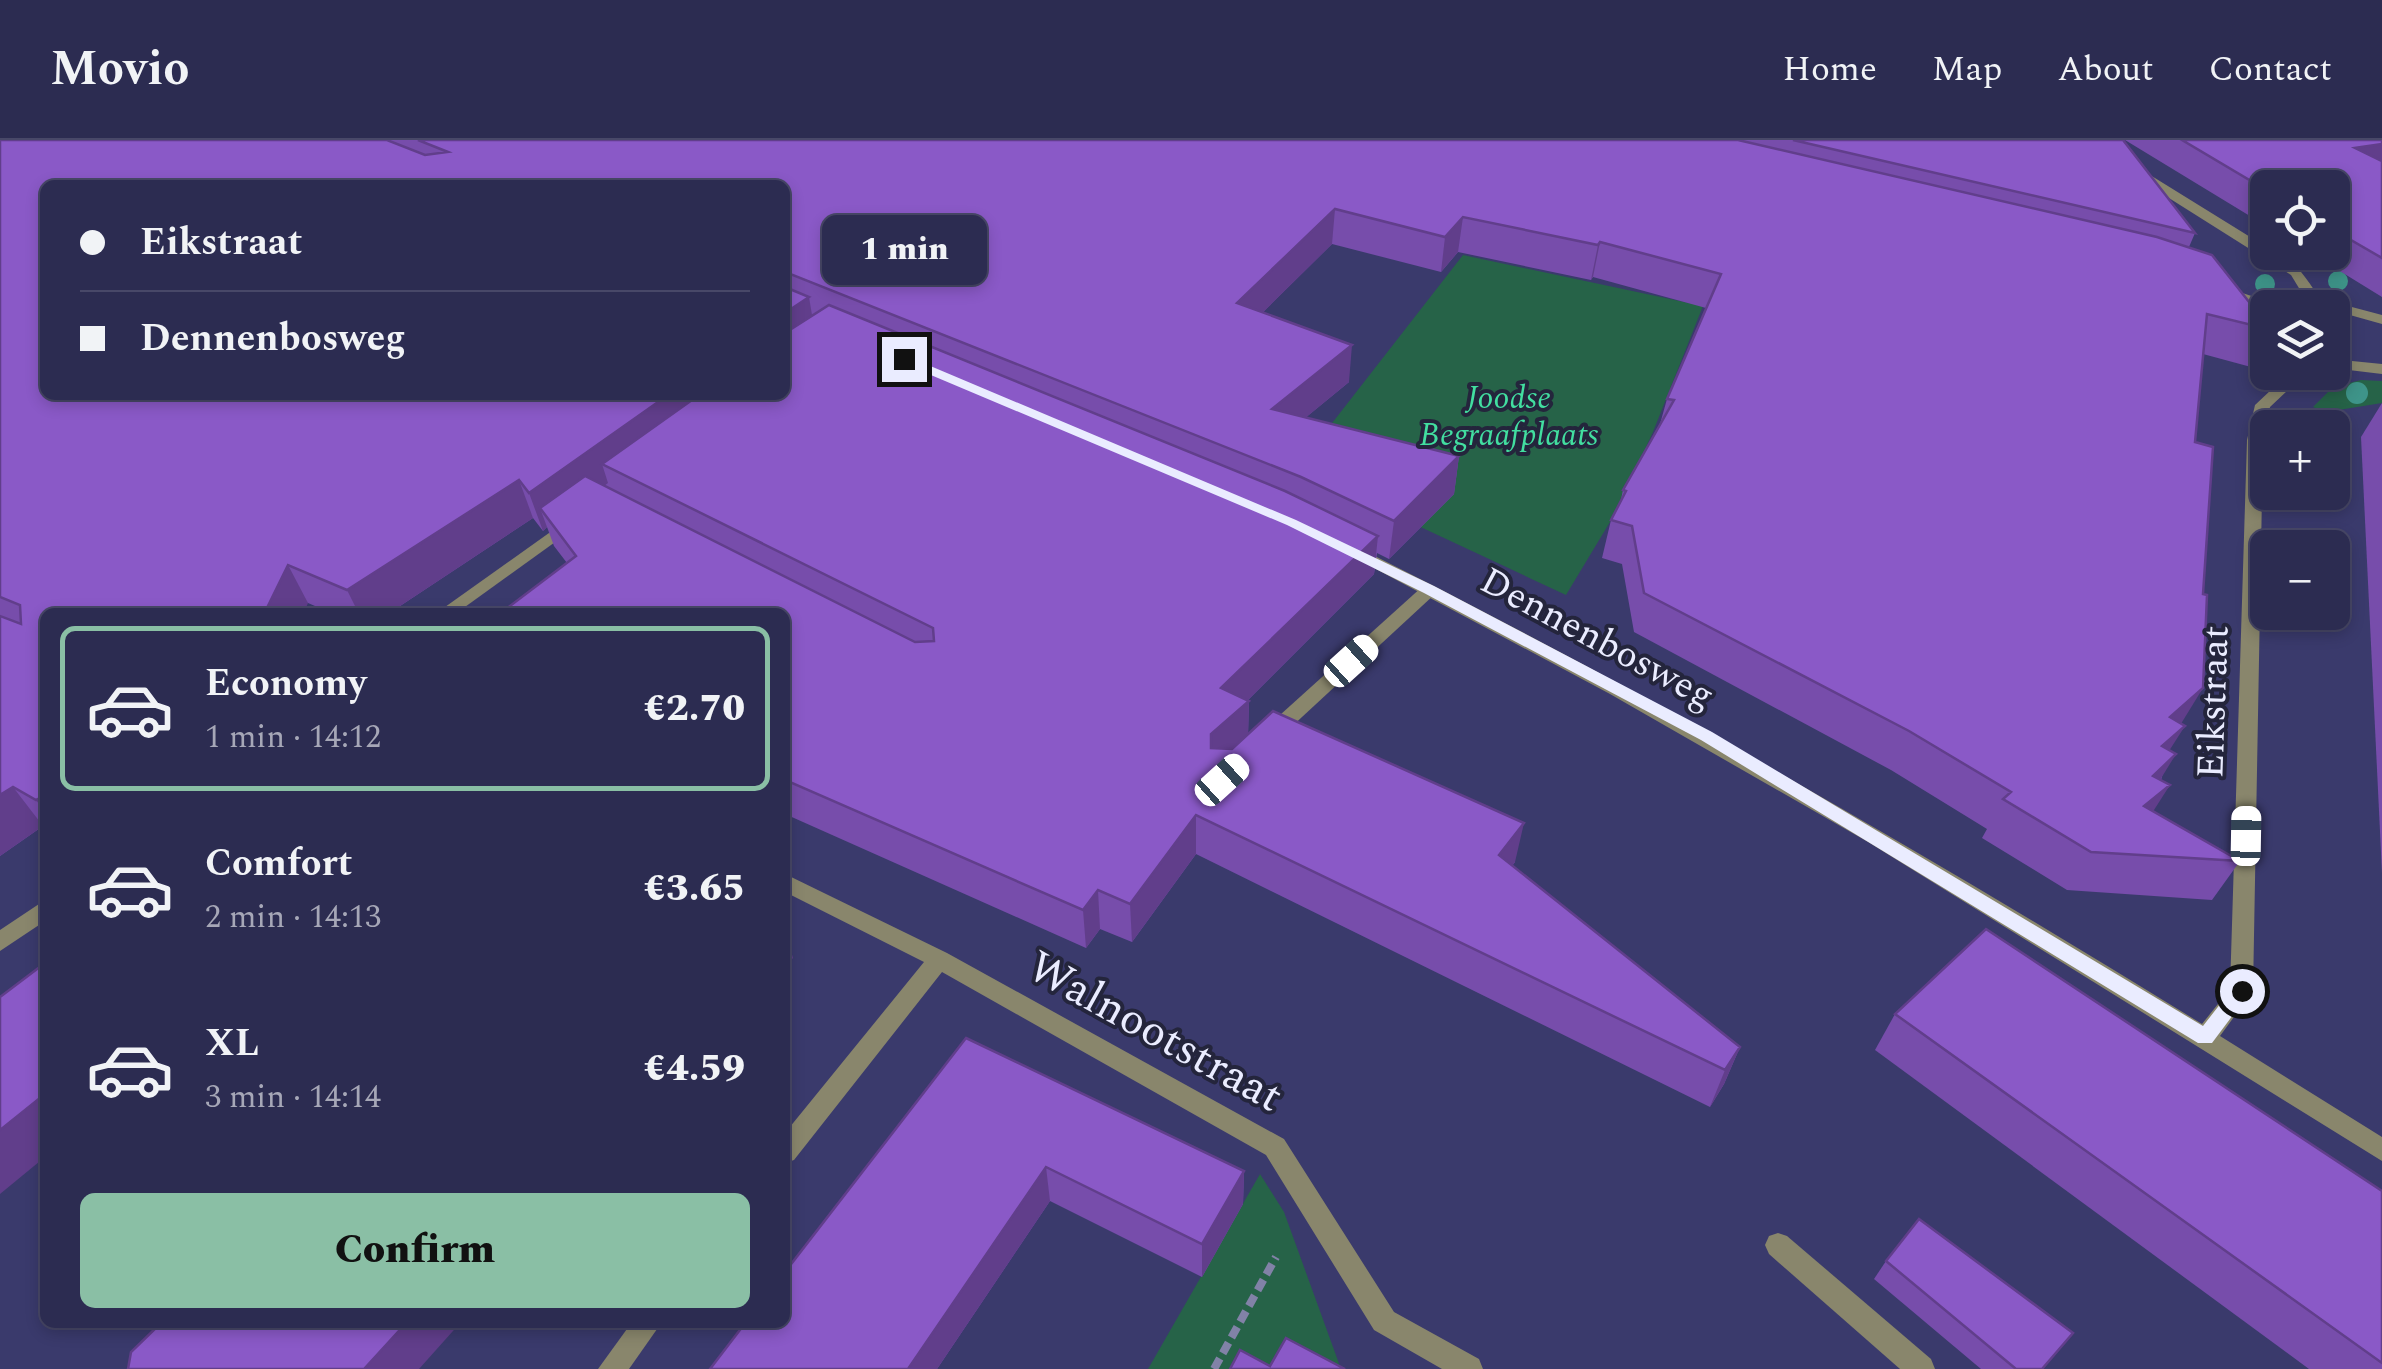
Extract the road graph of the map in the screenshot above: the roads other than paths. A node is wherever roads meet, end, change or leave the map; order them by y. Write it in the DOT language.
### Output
graph roads {
  1 [pos="2118,160"];
  2 [pos="2201,283"];
  3 [pos="2307,290"];
  4 [pos="2250,300"];
  5 [pos="2350,309"];
  6 [pos="2382,320"];
  7 [pos="2350,366"];
  8 [pos="2382,370"];
  9 [pos="2280,390"];
  10 [pos="582,514"];
  11 [pos="1326,539"];
  12 [pos="1429,590"];
  13 [pos="453,608"];
  14 [pos="1249,754"];
  15 [pos="790,884"];
  16 [pos="40,913"];
  17 [pos="0,942"];
  18 [pos="939,959"];
  19 [pos="2205,1038"];
  20 [pos="790,1146"];
  21 [pos="2382,1150"];
  22 [pos="1778,1245"];
  23 [pos="644,1328"];
  24 [pos="612,1369"];
  25 [pos="1470,1369"];
  26 [pos="1921,1369"];
  1 -- 3 [label="street"];
  2 -- 4 [label="street"];
  5 -- 6 [label="street"];
  7 -- 8 [label="street"];
  9 -- 19 [label="street, Eikstraat"];
  10 -- 13 [label="street"];
  11 -- 12 [label="street, Dennenbosweg"];
  12 -- 14 [label="street"];
  12 -- 19 [label="street, Dennenbosweg"];
  15 -- 18 [label="street, Walnootstraat"];
  16 -- 17 [label="street"];
  18 -- 20 [label="street"];
  18 -- 25 [label="street, Walnootstraat"];
  19 -- 21 [label="street, Dennenbosweg"];
  22 -- 26 [label="street"];
  23 -- 24 [label="street"];
}
